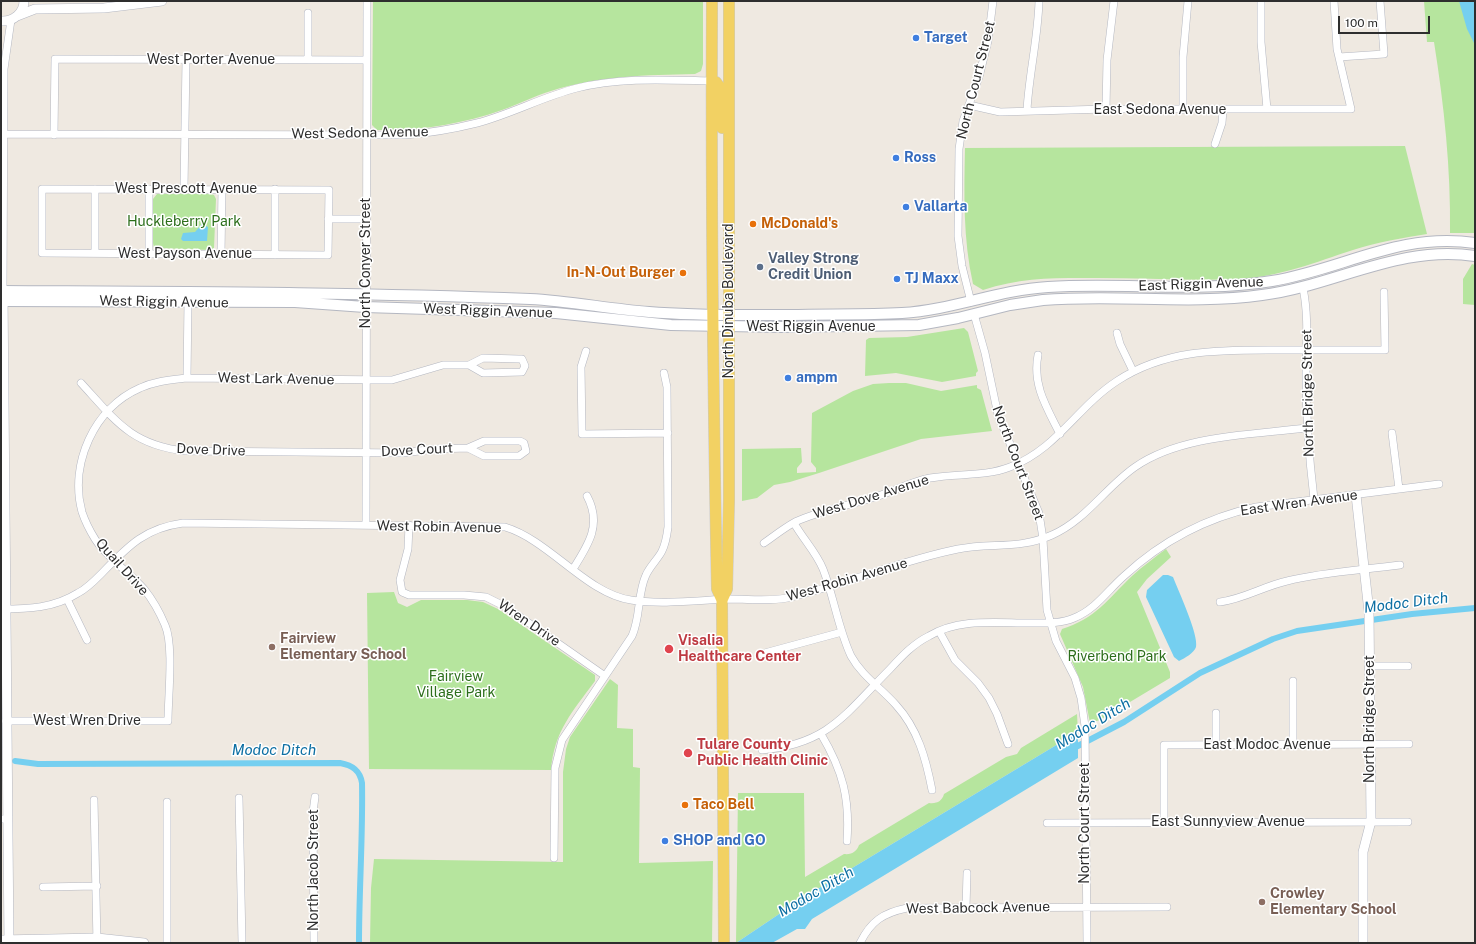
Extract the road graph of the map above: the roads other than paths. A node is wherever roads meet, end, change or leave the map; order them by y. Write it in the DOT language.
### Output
graph roads {
  1 [pos="24,1"];
  2 [pos="162,1"];
  3 [pos="367,1"];
  4 [pos="712,1"];
  5 [pos="729,1"];
  6 [pos="993,1"];
  7 [pos="1039,1"];
  8 [pos="1114,1"];
  9 [pos="1188,1"];
  10 [pos="1260,1"];
  11 [pos="1334,1"];
  12 [pos="1380,1"];
  13 [pos="308,13"];
  14 [pos="14,18"];
  15 [pos="1,21"];
  16 [pos="712,22"];
  17 [pos="1339,57"];
  18 [pos="186,60"];
  19 [pos="308,60"];
  20 [pos="367,60"];
  21 [pos="1,61"];
  22 [pos="4,69"];
  23 [pos="729,79"];
  24 [pos="712,81"];
  25 [pos="969,105"];
  26 [pos="1027,110"];
  27 [pos="1106,110"];
  28 [pos="1183,110"];
  29 [pos="1223,110"];
  30 [pos="1267,110"];
  31 [pos="2,134"];
  32 [pos="54,135"];
  33 [pos="185,135"];
  34 [pos="366,135"];
  35 [pos="1215,144"];
  36 [pos="729,148"];
  37 [pos="95,189"];
  38 [pos="149,189"];
  39 [pos="184,189"];
  40 [pos="222,189"];
  41 [pos="275,189"];
  42 [pos="328,219"];
  43 [pos="366,219"];
  44 [pos="1436,241"];
  45 [pos="1475,243"];
  46 [pos="42,253"];
  47 [pos="95,253"];
  48 [pos="149,254"];
  49 [pos="221,254"];
  50 [pos="1436,254"];
  51 [pos="275,255"];
  52 [pos="1475,256"];
  53 [pos="1070,286"];
  54 [pos="1303,288"];
  55 [pos="1384,292"];
  56 [pos="365,293"];
  57 [pos="2,296"];
  58 [pos="534,299"];
  59 [pos="188,302"];
  60 [pos="971,302"];
  61 [pos="365,307"];
  62 [pos="471,310"];
  63 [pos="974,314"];
  64 [pos="714,315"];
  65 [pos="728,315"];
  66 [pos="714,326"];
  67 [pos="728,327"];
  68 [pos="885,327"];
  69 [pos="1117,332"];
  70 [pos="1306,350"];
  71 [pos="586,351"];
  72 [pos="1038,355"];
  73 [pos="469,365"];
  74 [pos="1133,371"];
  75 [pos="664,373"];
  76 [pos="187,378"];
  77 [pos="366,380"];
  78 [pos="81,383"];
  79 [pos="108,412"];
  80 [pos="1306,428"];
  81 [pos="668,433"];
  82 [pos="1392,433"];
  83 [pos="1060,434"];
  84 [pos="468,448"];
  85 [pos="366,453"];
  86 [pos="1019,463"];
  87 [pos="1439,484"];
  88 [pos="1399,489"];
  89 [pos="1356,495"];
  90 [pos="587,496"];
  91 [pos="1314,499"];
  92 [pos="794,523"];
  93 [pos="366,525"];
  94 [pos="409,525"];
  95 [pos="1043,539"];
  96 [pos="764,543"];
  97 [pos="114,560"];
  98 [pos="1400,565"];
  99 [pos="572,568"];
  100 [pos="1366,570"];
  101 [pos="828,586"];
  102 [pos="67,599"];
  103 [pos="722,600"];
  104 [pos="641,601"];
  105 [pos="1220,602"];
  106 [pos="3,609"];
  107 [pos="1050,623"];
  108 [pos="939,631"];
  109 [pos="842,632"];
  110 [pos="87,640"];
  111 [pos="761,654"];
  112 [pos="1370,666"];
  113 [pos="1408,666"];
  114 [pos="4,670"];
  115 [pos="605,676"];
  116 [pos="1292,680"];
  117 [pos="874,684"];
  118 [pos="1216,713"];
  119 [pos="6,721"];
  120 [pos="168,721"];
  121 [pos="821,734"];
  122 [pos="1008,744"];
  123 [pos="1293,744"];
  124 [pos="1371,744"];
  125 [pos="1408,744"];
  126 [pos="1216,745"];
  127 [pos="762,750"];
  128 [pos="932,790"];
  129 [pos="315,797"];
  130 [pos="240,798"];
  131 [pos="94,800"];
  132 [pos="167,802"];
  133 [pos="4,819"];
  134 [pos="1371,821"];
  135 [pos="1086,822"];
  136 [pos="1164,822"];
  137 [pos="1408,822"];
  138 [pos="1047,823"];
  139 [pos="847,842"];
  140 [pos="554,858"];
  141 [pos="967,873"];
  142 [pos="97,886"];
  143 [pos="43,887"];
  144 [pos="1086,907"];
  145 [pos="1167,907"];
  146 [pos="966,908"];
  147 [pos="6,941"];
  148 [pos="97,941"];
  149 [pos="144,943"];
  150 [pos="166,943"];
  151 [pos="242,943"];
  152 [pos="314,943"];
  153 [pos="724,943"];
  154 [pos="860,943"];
  155 [pos="1086,943"];
  156 [pos="1363,943"];
  1 -- 14 [label="street"];
  2 -- 14 [label="street"];
  3 -- 20 [label="street, North Conyer Street"];
  4 -- 16 [label="main road, North Dinuba Boulevard"];
  5 -- 23 [label="main road, North Dinuba Boulevard"];
  6 -- 25 [label="street, North Court Street"];
  7 -- 26 [label="street"];
  8 -- 27 [label="street"];
  9 -- 28 [label="street"];
  10 -- 30 [label="street"];
  11 -- 17 [label="street"];
  12 -- 17 [label="street"];
  13 -- 19 [label="street"];
  14 -- 15 [label="street"];
  14 -- 22 [label="street"];
  16 -- 23 [label="main road"];
  16 -- 24 [label="main road, North Dinuba Boulevard"];
  17 -- 30 [label="street, East Sedona Avenue"];
  18 -- 19 [label="street, West Porter Avenue"];
  18 -- 32 [label="street, West Porter Avenue"];
  18 -- 33 [label="street"];
  19 -- 20 [label="street, West Porter Avenue"];
  20 -- 34 [label="street, North Conyer Street"];
  21 -- 22 [label="street"];
  22 -- 31 [label="street"];
  23 -- 36 [label="main road, North Dinuba Boulevard"];
  24 -- 34 [label="street, West Sedona Avenue"];
  24 -- 36 [label="main road"];
  24 -- 64 [label="main road, North Dinuba Boulevard"];
  25 -- 26 [label="street, East Sedona Avenue"];
  25 -- 60 [label="street, North Court Street"];
  26 -- 27 [label="street, East Sedona Avenue"];
  27 -- 28 [label="street, East Sedona Avenue"];
  28 -- 29 [label="street, East Sedona Avenue"];
  29 -- 30 [label="street, East Sedona Avenue"];
  29 -- 35 [label="street"];
  31 -- 32 [label="street, West Sedona Avenue"];
  31 -- 57 [label="street"];
  32 -- 33 [label="street, West Sedona Avenue"];
  33 -- 34 [label="street, West Sedona Avenue"];
  33 -- 39 [label="street"];
  34 -- 43 [label="street, North Conyer Street"];
  36 -- 65 [label="main road, North Dinuba Boulevard"];
  37 -- 38 [label="street, West Prescott Avenue"];
  37 -- 46 [label="street, West Prescott Avenue"];
  37 -- 47 [label="street"];
  38 -- 39 [label="street, West Prescott Avenue"];
  38 -- 48 [label="street"];
  39 -- 40 [label="street, West Prescott Avenue"];
  40 -- 41 [label="street, West Prescott Avenue"];
  40 -- 49 [label="street"];
  41 -- 42 [label="street, West Prescott Avenue"];
  41 -- 51 [label="street"];
  42 -- 43 [label="street"];
  42 -- 51 [label="street, West Payson Avenue"];
  43 -- 56 [label="street, North Conyer Street"];
  44 -- 45 [label="main road, East Riggin Avenue"];
  44 -- 50 [label="main road"];
  44 -- 53 [label="main road, East Riggin Avenue"];
  46 -- 47 [label="street, West Payson Avenue"];
  47 -- 48 [label="street, West Payson Avenue"];
  48 -- 49 [label="street, West Payson Avenue"];
  49 -- 51 [label="street, West Payson Avenue"];
  50 -- 52 [label="main road, East Riggin Avenue"];
  50 -- 54 [label="main road, East Riggin Avenue"];
  53 -- 60 [label="main road, East Riggin Avenue"];
  53 -- 63 [label="main road"];
  54 -- 63 [label="main road, East Riggin Avenue"];
  54 -- 70 [label="street, North Bridge Street"];
  55 -- 70 [label="street, West Dove Avenue"];
  56 -- 57 [label="main road, West Riggin Avenue"];
  56 -- 58 [label="main road, West Riggin Avenue"];
  56 -- 61 [label="street, North Conyer Street"];
  57 -- 59 [label="main road, West Riggin Avenue"];
  57 -- 106 [label="street"];
  58 -- 62 [label="main road"];
  58 -- 64 [label="main road, West Riggin Avenue"];
  59 -- 61 [label="main road, West Riggin Avenue"];
  59 -- 76 [label="street"];
  60 -- 65 [label="main road, West Riggin Avenue"];
  60 -- 68 [label="main road"];
  61 -- 62 [label="main road, West Riggin Avenue"];
  61 -- 77 [label="street, North Conyer Street"];
  62 -- 66 [label="main road, West Riggin Avenue"];
  63 -- 68 [label="main road, West Riggin Avenue"];
  63 -- 86 [label="street, North Court Street"];
  64 -- 65 [label="main road, West Riggin Avenue"];
  64 -- 66 [label="main road, North Dinuba Boulevard"];
  65 -- 67 [label="main road, North Dinuba Boulevard"];
  66 -- 67 [label="main road, West Riggin Avenue"];
  66 -- 103 [label="main road, North Dinuba Boulevard"];
  67 -- 68 [label="main road, West Riggin Avenue"];
  67 -- 103 [label="main road, North Dinuba Boulevard"];
  69 -- 74 [label="street"];
  70 -- 74 [label="street, West Dove Avenue"];
  70 -- 80 [label="street, North Bridge Street"];
  71 -- 81 [label="street"];
  72 -- 83 [label="street"];
  73 -- 73 [label="street"];
  73 -- 77 [label="street, West Lark Avenue"];
  74 -- 83 [label="street, West Dove Avenue"];
  75 -- 81 [label="street"];
  76 -- 77 [label="street, West Lark Avenue"];
  76 -- 79 [label="street, Quail Drive"];
  77 -- 85 [label="street, North Conyer Street"];
  78 -- 79 [label="street, Dove Drive"];
  79 -- 85 [label="street, Dove Drive"];
  79 -- 97 [label="street, Quail Drive"];
  80 -- 91 [label="street, North Bridge Street"];
  80 -- 95 [label="street, West Robin Avenue"];
  81 -- 104 [label="street"];
  82 -- 88 [label="street"];
  83 -- 86 [label="street, West Dove Avenue"];
  84 -- 84 [label="street, Dove Court"];
  84 -- 85 [label="street, Dove Court"];
  85 -- 93 [label="street, North Conyer Street"];
  86 -- 92 [label="street, West Dove Avenue"];
  86 -- 95 [label="street, North Court Street"];
  87 -- 88 [label="street, East Wren Avenue"];
  88 -- 89 [label="street, East Wren Avenue"];
  89 -- 91 [label="street, East Wren Avenue"];
  89 -- 100 [label="street, North Bridge Street"];
  90 -- 99 [label="street"];
  91 -- 107 [label="street, East Wren Avenue"];
  92 -- 96 [label="street, West Dove Avenue"];
  92 -- 101 [label="street"];
  93 -- 94 [label="street, West Robin Avenue"];
  93 -- 97 [label="street, West Robin Avenue"];
  94 -- 99 [label="street, West Robin Avenue"];
  94 -- 115 [label="street, Wren Drive"];
  95 -- 101 [label="street, West Robin Avenue"];
  95 -- 107 [label="street, North Court Street"];
  97 -- 102 [label="street, West Robin Avenue"];
  97 -- 120 [label="street, Quail Drive"];
  98 -- 100 [label="street"];
  99 -- 104 [label="street, West Robin Avenue"];
  100 -- 105 [label="street"];
  100 -- 112 [label="street, North Bridge Street"];
  101 -- 103 [label="street, West Robin Avenue"];
  101 -- 109 [label="street"];
  102 -- 106 [label="street, West Robin Avenue"];
  102 -- 110 [label="street"];
  103 -- 104 [label="street, West Robin Avenue"];
  103 -- 153 [label="main road, North Dinuba Boulevard"];
  104 -- 115 [label="street"];
  106 -- 114 [label="street"];
  107 -- 108 [label="street, East Wren Avenue"];
  107 -- 135 [label="street, North Court Street"];
  108 -- 117 [label="street, East Wren Avenue"];
  108 -- 122 [label="street"];
  109 -- 111 [label="street"];
  109 -- 117 [label="street"];
  112 -- 113 [label="street"];
  112 -- 124 [label="street, North Bridge Street"];
  114 -- 119 [label="street"];
  115 -- 140 [label="street"];
  116 -- 123 [label="street"];
  117 -- 121 [label="street, East Wren Avenue"];
  117 -- 128 [label="street"];
  118 -- 126 [label="street"];
  119 -- 120 [label="street, West Wren Drive"];
  119 -- 133 [label="street"];
  121 -- 127 [label="street, East Wren Avenue"];
  121 -- 139 [label="street"];
  123 -- 124 [label="street, East Modoc Avenue"];
  123 -- 126 [label="street, East Modoc Avenue"];
  124 -- 125 [label="street, East Modoc Avenue"];
  124 -- 134 [label="street, North Bridge Street"];
  126 -- 136 [label="street, East Modoc Avenue"];
  129 -- 152 [label="street, North Jacob Street"];
  130 -- 151 [label="street"];
  131 -- 142 [label="street"];
  132 -- 150 [label="street"];
  133 -- 147 [label="street"];
  134 -- 136 [label="street, East Sunnyview Avenue"];
  134 -- 137 [label="street, East Sunnyview Avenue"];
  134 -- 156 [label="street, North Bridge Street"];
  135 -- 136 [label="street, East Sunnyview Avenue"];
  135 -- 138 [label="street, East Sunnyview Avenue"];
  135 -- 144 [label="street, North Court Street"];
  141 -- 146 [label="street"];
  142 -- 143 [label="street"];
  142 -- 148 [label="street"];
  144 -- 145 [label="street, West Babcock Avenue"];
  144 -- 146 [label="street, West Babcock Avenue"];
  144 -- 155 [label="street, North Court Street"];
  146 -- 154 [label="street, West Babcock Avenue"];
  147 -- 148 [label="street"];
  148 -- 149 [label="street"];
}
